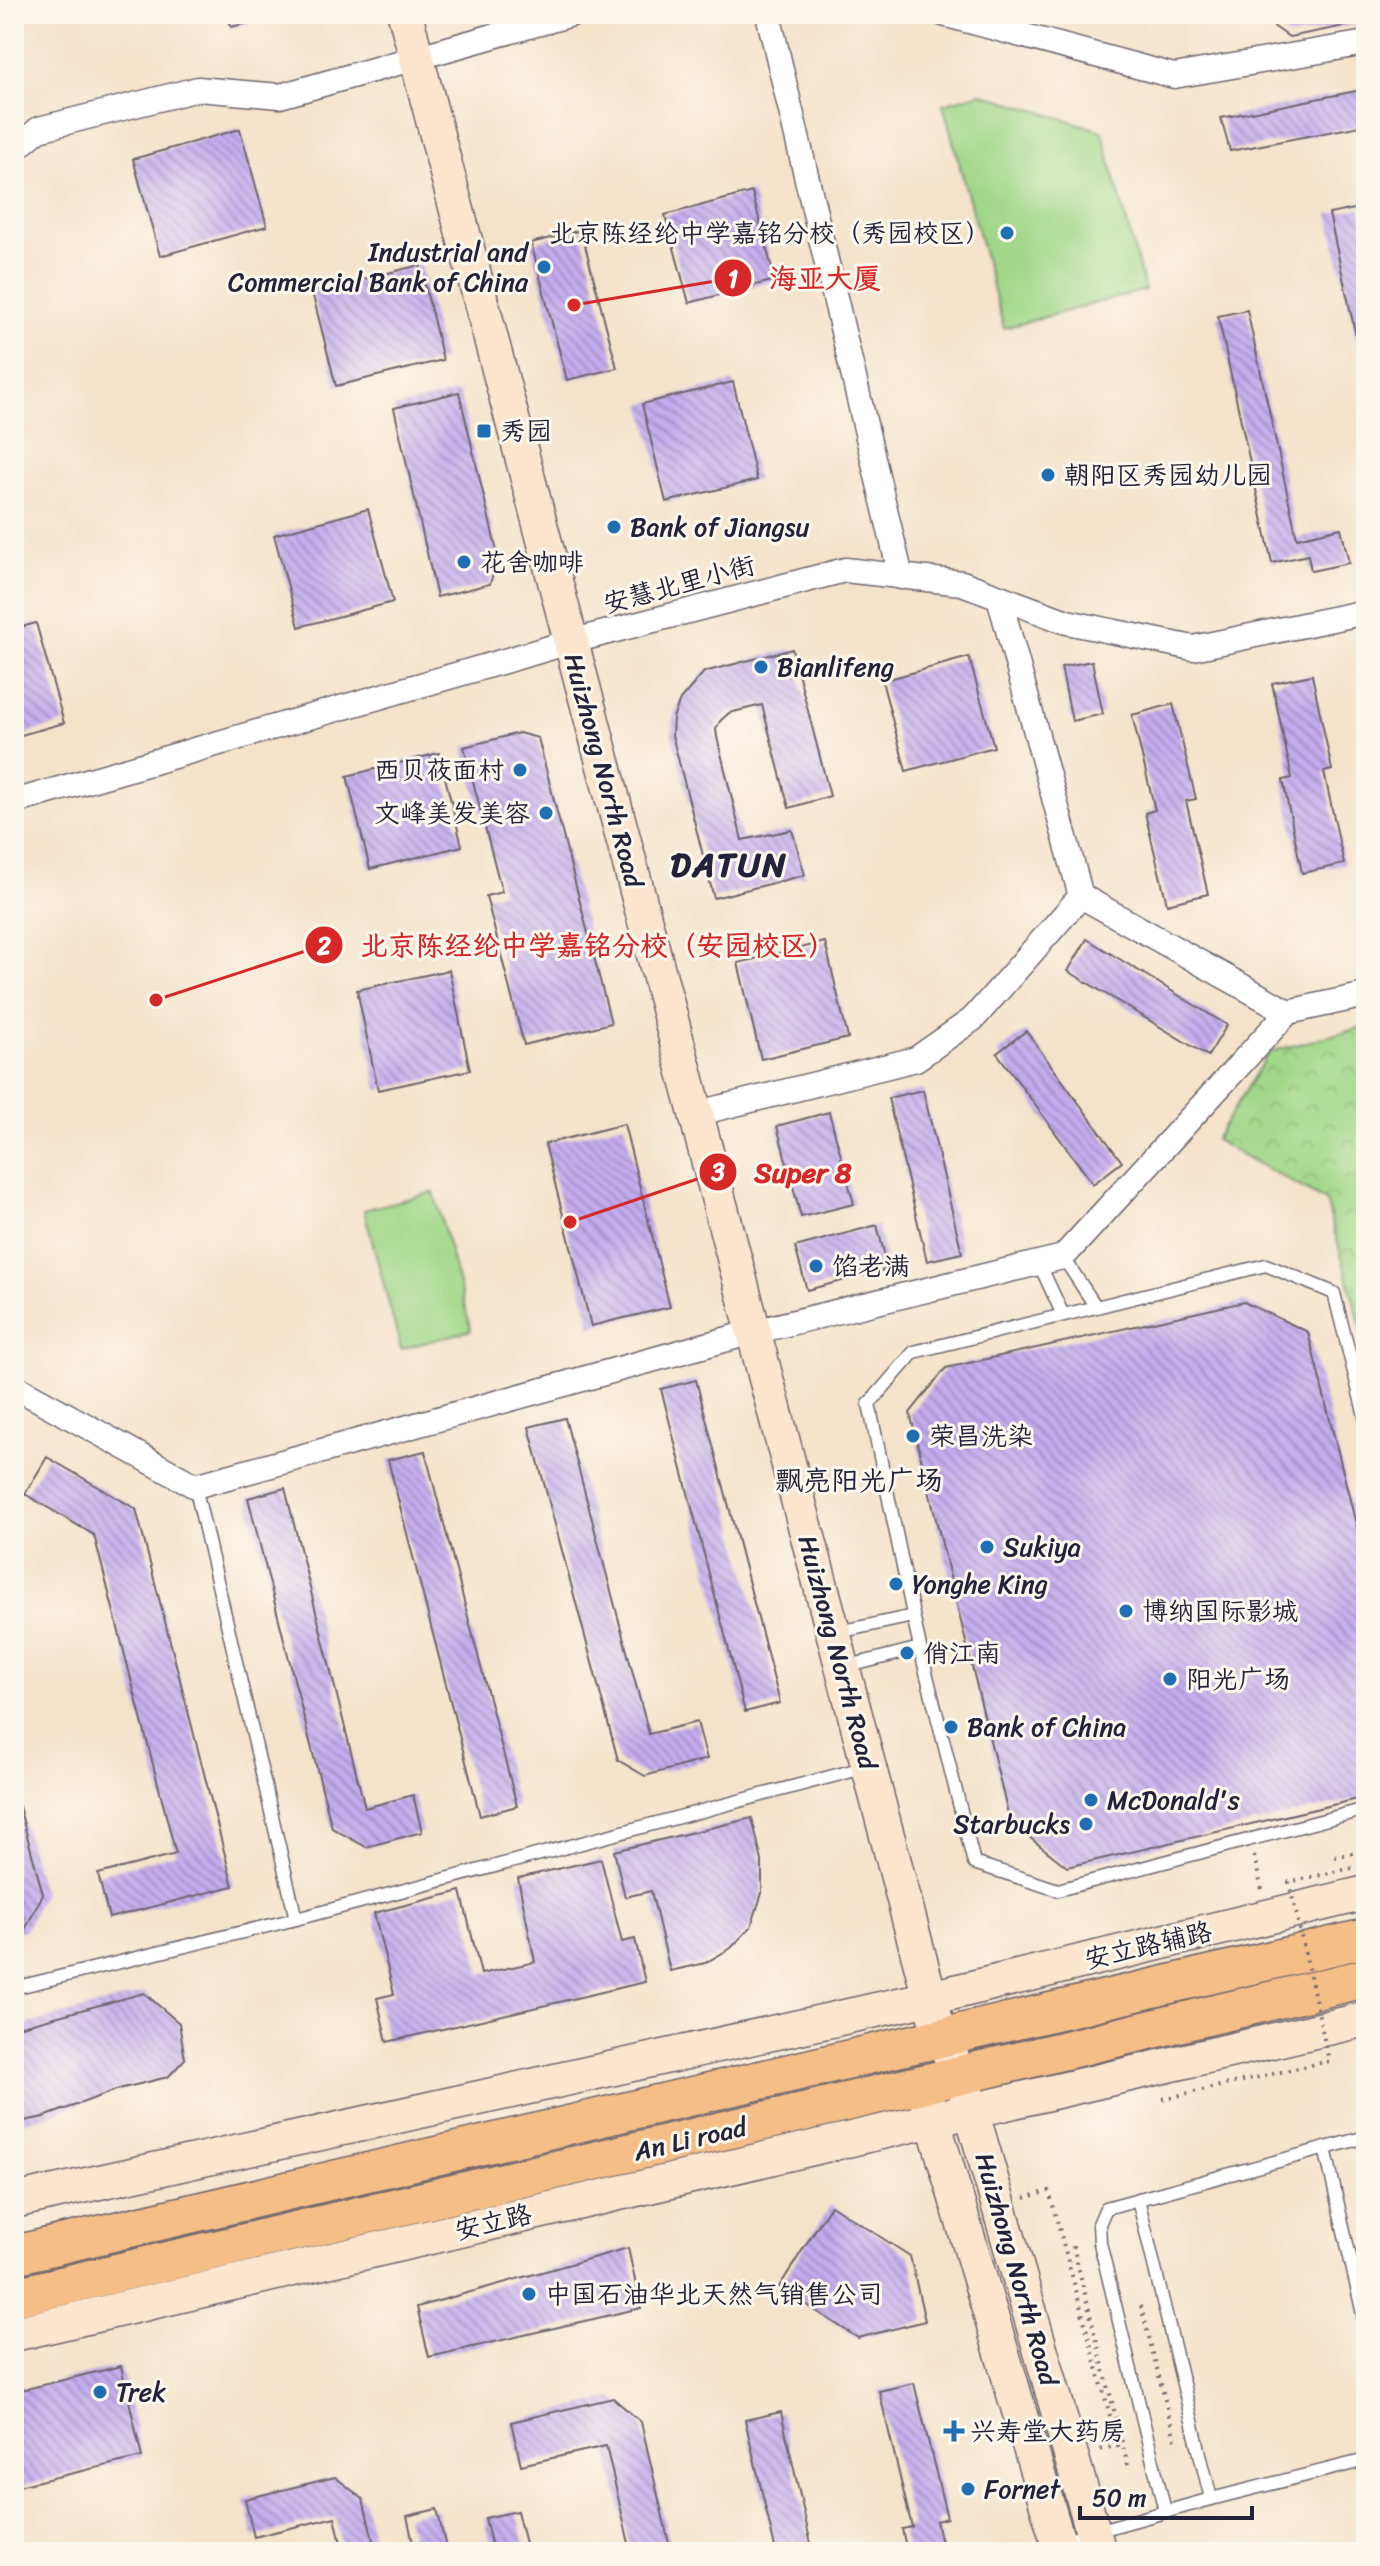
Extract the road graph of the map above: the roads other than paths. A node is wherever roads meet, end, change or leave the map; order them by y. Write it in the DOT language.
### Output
graph roads {
  1 [pos="405,14"];
  2 [pos="572,14"];
  3 [pos="768,14"];
  4 [pos="943,14"];
  5 [pos="1366,43"];
  6 [pos="417,56"];
  7 [pos="14,150"];
  8 [pos="901,577"];
  9 [pos="999,597"];
  10 [pos="1366,612"];
  11 [pos="570,642"];
  12 [pos="14,802"];
  13 [pos="1081,896"];
  14 [pos="1366,995"];
  15 [pos="1288,1012"];
  16 [pos="695,1114"];
  17 [pos="1051,1260"];
  18 [pos="1096,1307"];
  19 [pos="1063,1315"];
  20 [pos="753,1332"];
  21 [pos="14,1386"];
  22 [pos="1366,1420"];
  23 [pos="195,1486"];
  24 [pos="913,1616"];
  25 [pos="833,1633"];
  26 [pos="920,1648"];
  27 [pos="842,1668"];
  28 [pos="868,1767"];
  29 [pos="1366,1809"];
  30 [pos="1366,1893"];
  31 [pos="296,1919"];
  32 [pos="1366,1938"];
  33 [pos="1366,1978"];
  34 [pos="14,1988"];
  35 [pos="930,1998"];
  36 [pos="1366,2019"];
  37 [pos="940,2036"];
  38 [pos="966,2092"];
  39 [pos="928,2102"];
  40 [pos="1366,2137"];
  41 [pos="1325,2148"];
  42 [pos="1138,2199"];
  43 [pos="14,2201"];
  44 [pos="14,2255"];
  45 [pos="14,2297"];
  46 [pos="1366,2327"];
  47 [pos="14,2334"];
  48 [pos="1366,2460"];
  49 [pos="1211,2499"];
  50 [pos="1165,2511"];
  51 [pos="1095,2542"];
  52 [pos="1059,2547"];
  1 -- 6 [label="street, Huizhong North Road"];
  2 -- 6 [label="street"];
  3 -- 8 [label="street"];
  4 -- 5 [label="street"];
  6 -- 7 [label="street"];
  6 -- 11 [label="street, Huizhong North Road"];
  8 -- 9 [label="street, 安慧北里小街"];
  8 -- 11 [label="street, 安慧北里小街"];
  9 -- 10 [label="street, 安慧北里小街"];
  9 -- 13 [label="street"];
  11 -- 12 [label="street, 安慧北里小街"];
  11 -- 16 [label="street, Huizhong North Road"];
  13 -- 15 [label="street"];
  13 -- 16 [label="street"];
  14 -- 15 [label="street"];
  15 -- 17 [label="street"];
  16 -- 20 [label="street, Huizhong North Road"];
  17 -- 18 [label="lane"];
  17 -- 19 [label="lane"];
  17 -- 20 [label="street"];
  18 -- 19 [label="lane"];
  18 -- 22 [label="lane"];
  19 -- 24 [label="lane"];
  20 -- 23 [label="street"];
  20 -- 25 [label="street, Huizhong North Road"];
  21 -- 23 [label="street"];
  23 -- 31 [label="lane"];
  24 -- 25 [label="lane"];
  24 -- 26 [label="lane"];
  25 -- 27 [label="street, Huizhong North Road"];
  26 -- 27 [label="lane"];
  26 -- 29 [label="lane"];
  27 -- 28 [label="street, Huizhong North Road"];
  28 -- 31 [label="lane"];
  28 -- 35 [label="street, Huizhong North Road"];
  30 -- 35 [label="street, 安立路辅路"];
  31 -- 34 [label="lane"];
  32 -- 37 [label="main road, An Li road"];
  33 -- 38 [label="main road, An Li road"];
  35 -- 37 [label="street, Huizhong North Road"];
  35 -- 43 [label="street"];
  36 -- 38 [label="street"];
  37 -- 38 [label="street, Huizhong North Road"];
  37 -- 39 [label="street"];
  37 -- 44 [label="main road, An Li road"];
  38 -- 39 [label="main road, An Li road"];
  38 -- 51 [label="street, Huizhong North Road"];
  39 -- 45 [label="main road, An Li road"];
  39 -- 47 [label="street, 安立路"];
  39 -- 52 [label="street, Huizhong North Road"];
  40 -- 41 [label="lane"];
  41 -- 42 [label="lane"];
  41 -- 46 [label="lane"];
  42 -- 49 [label="lane"];
  42 -- 50 [label="lane"];
  48 -- 49 [label="lane"];
  49 -- 50 [label="lane"];
  50 -- 51 [label="lane"];
  51 -- 52 [label="lane"];
}
